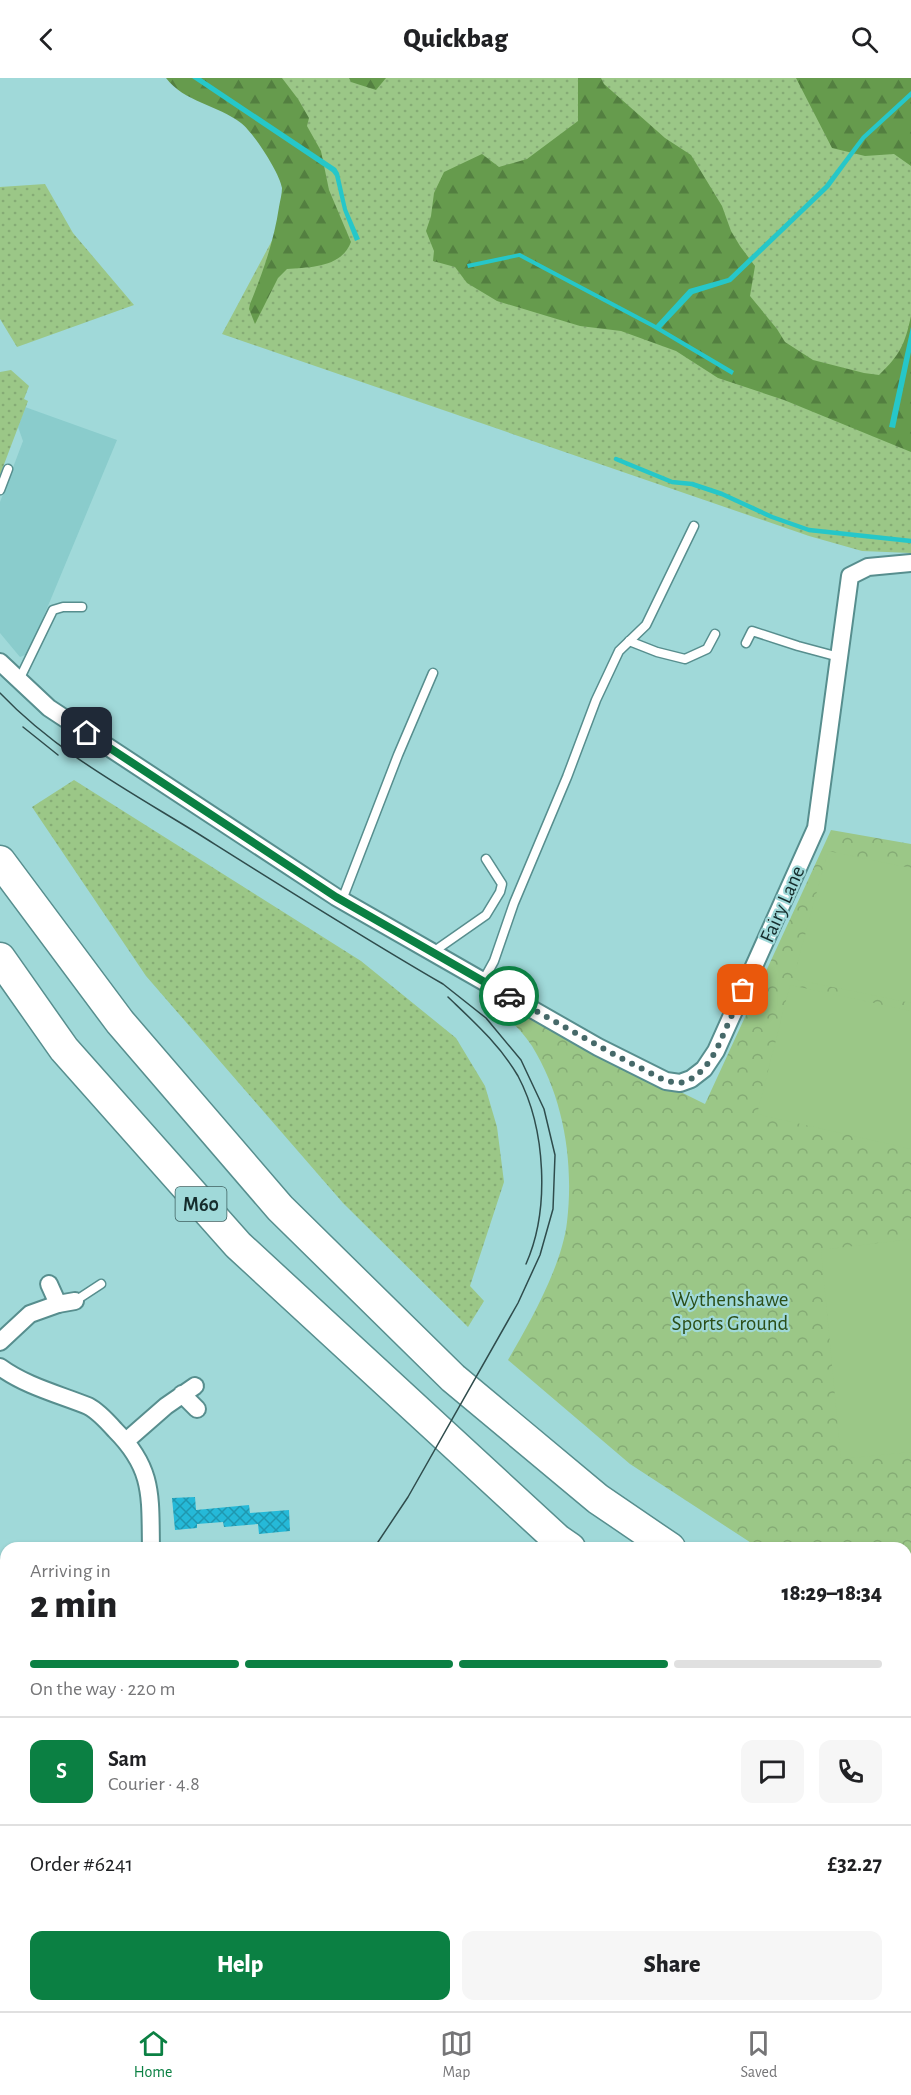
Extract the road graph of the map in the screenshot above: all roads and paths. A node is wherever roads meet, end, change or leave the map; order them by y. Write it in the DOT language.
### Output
graph roads {
  1 [pos="8,469"];
  2 [pos="0,490"];
  3 [pos="694,526"];
  4 [pos="911,563"];
  5 [pos="82,607"];
  6 [pos="715,634"];
  7 [pos="629,641"];
  8 [pos="746,643"];
  9 [pos="839,657"];
  10 [pos="0,662"];
  11 [pos="433,673"];
  12 [pos="19,680"];
  13 [pos="486,859"];
  14 [pos="0,861"];
  15 [pos="342,900"];
  16 [pos="433,952"];
  17 [pos="0,958"];
  18 [pos="483,981"];
  19 [pos="49,1284"];
  20 [pos="101,1284"];
  21 [pos="66,1302"];
  22 [pos="0,1342"];
  23 [pos="0,1367"];
  24 [pos="197,1409"];
  25 [pos="126,1441"];
  26 [pos="151,1542"];
  27 [pos="562,1542"];
  28 [pos="661,1542"];
  1 -- 2 [label="lane"];
  3 -- 7 [label="lane"];
  4 -- 9 [label="street, Fairy Lane"];
  5 -- 12 [label="lane"];
  6 -- 7 [label="lane"];
  7 -- 18 [label="lane"];
  8 -- 9 [label="lane"];
  9 -- 18 [label="street, Fairy Lane"];
  10 -- 12 [label="street, Fairy Lane"];
  11 -- 15 [label="lane"];
  12 -- 15 [label="street, Fairy Lane"];
  13 -- 16 [label="lane"];
  14 -- 28 [label="highway, M60"];
  15 -- 16 [label="street, Fairy Lane"];
  16 -- 18 [label="street, Fairy Lane"];
  17 -- 27 [label="highway, M60"];
  19 -- 21 [label="street"];
  20 -- 21 [label="lane"];
  21 -- 22 [label="street"];
  23 -- 25 [label="street"];
  24 -- 25 [label="street"];
  25 -- 26 [label="street"];
}
